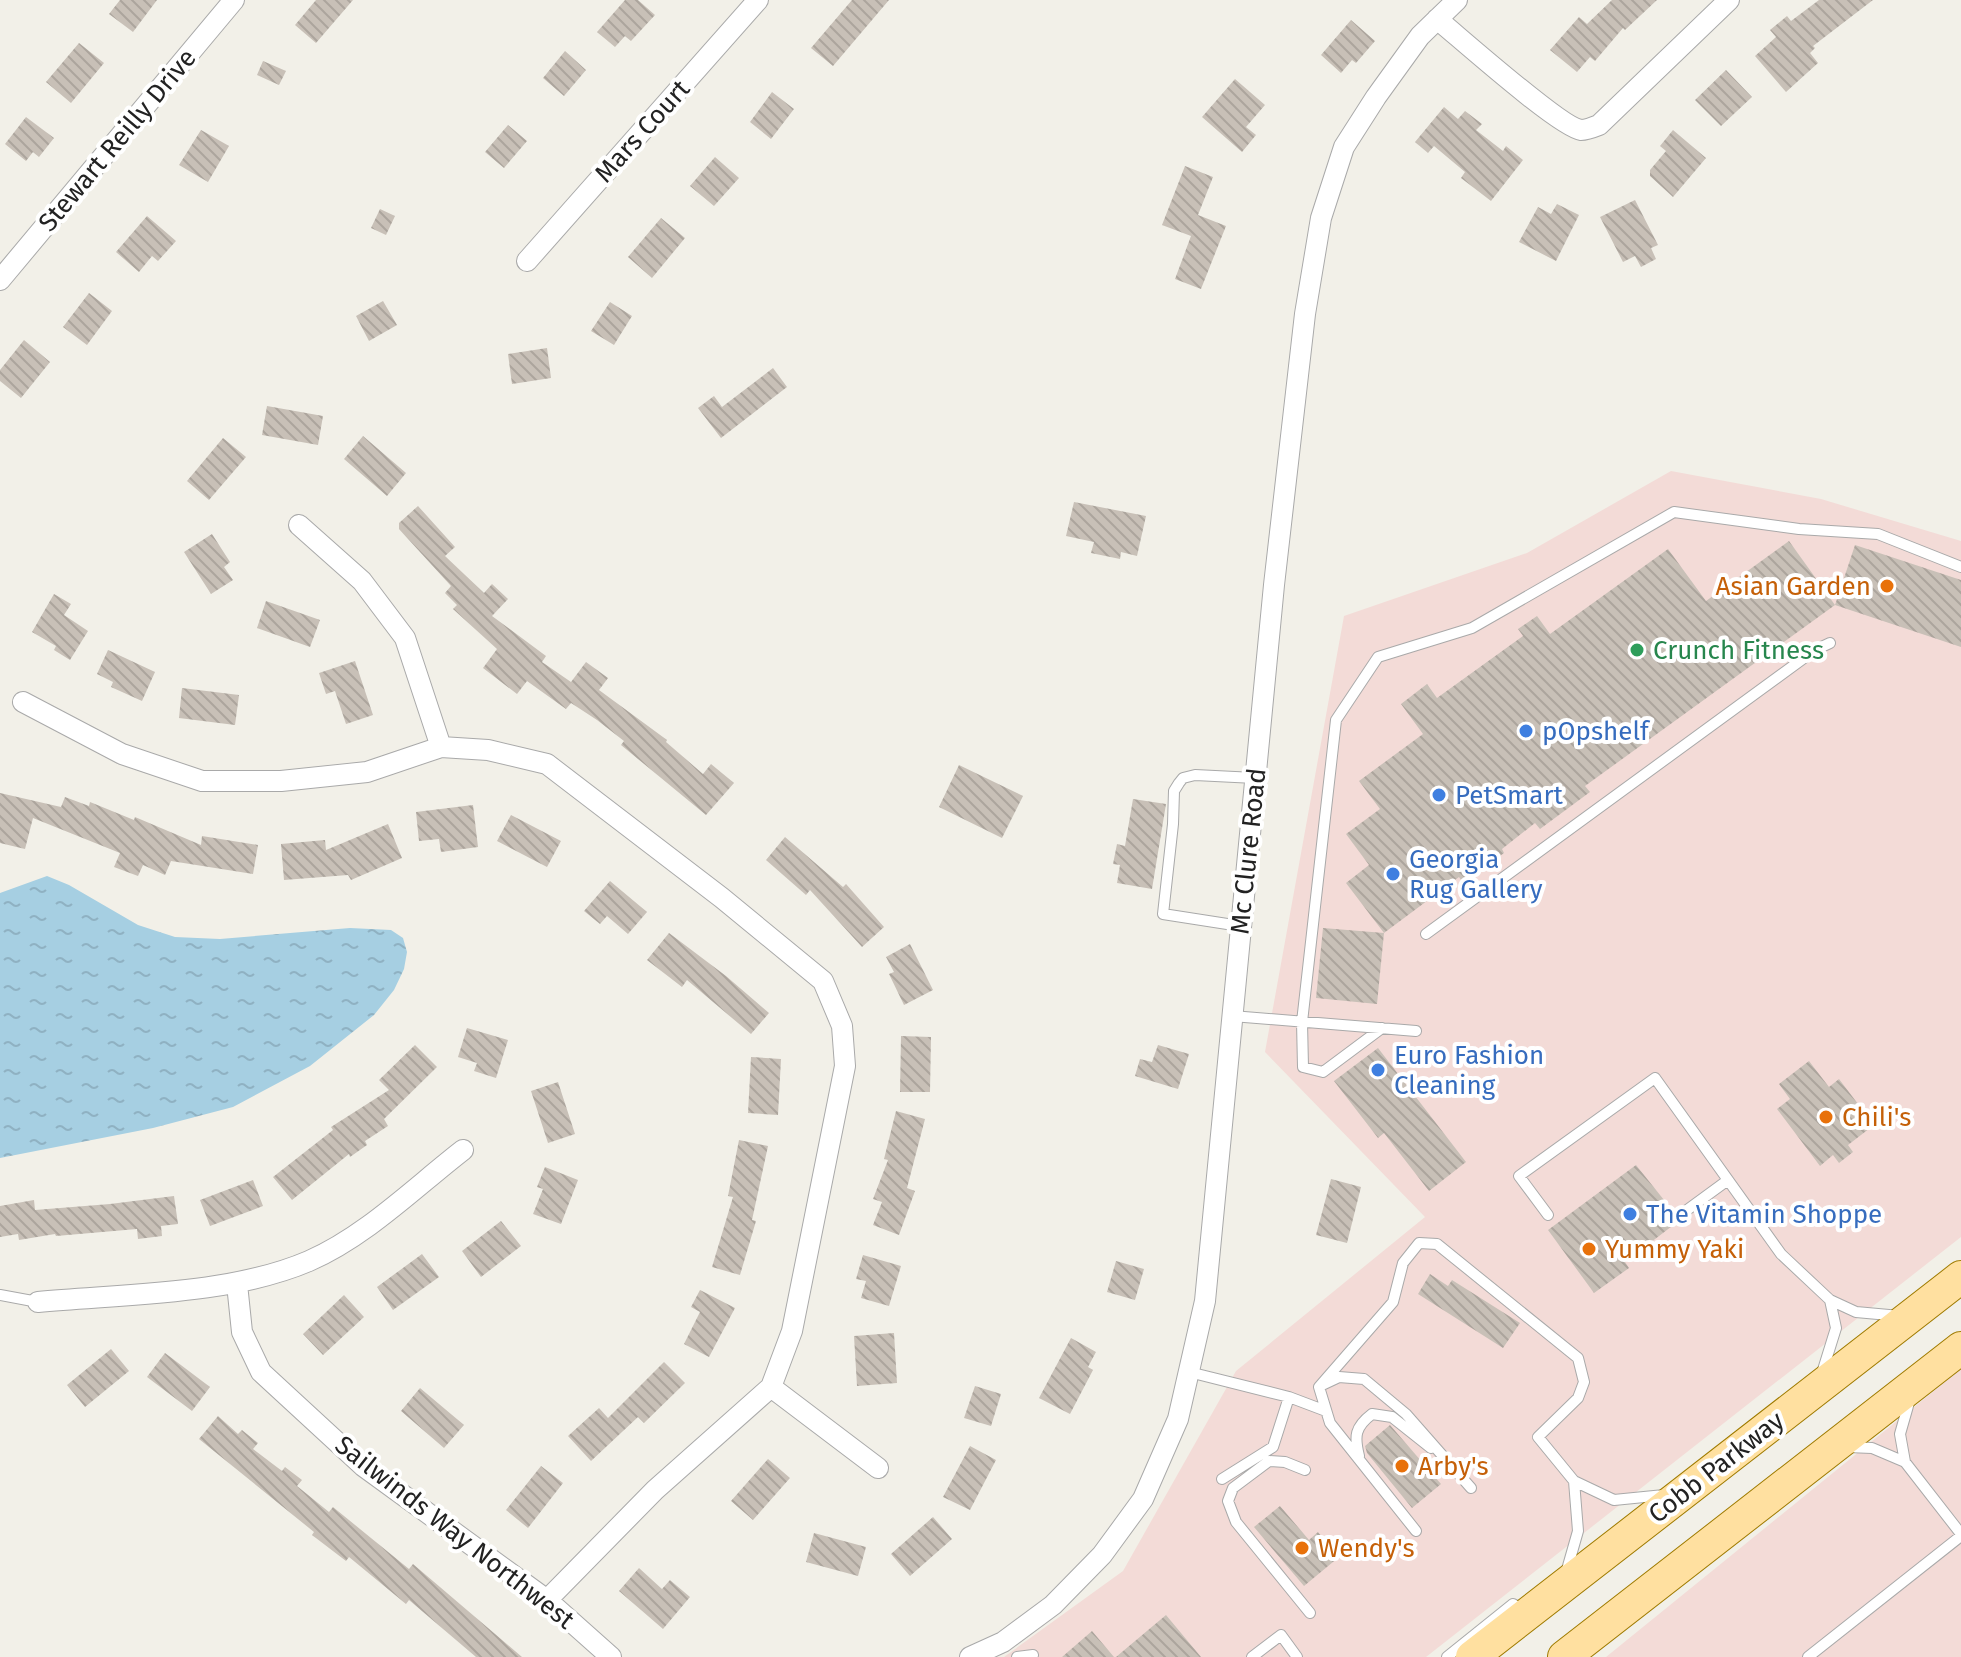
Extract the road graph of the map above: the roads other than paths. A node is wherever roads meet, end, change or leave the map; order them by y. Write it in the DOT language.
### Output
graph roads {
  1 [pos="234,0"];
  2 [pos="758,0"];
  3 [pos="1457,0"];
  4 [pos="1729,0"];
  5 [pos="1437,19"];
  6 [pos="527,261"];
  7 [pos="0,280"];
  8 [pos="299,525"];
  9 [pos="1961,567"];
  10 [pos="1830,643"];
  11 [pos="23,702"];
  12 [pos="441,747"];
  13 [pos="1255,778"];
  14 [pos="1240,926"];
  15 [pos="1426,934"];
  16 [pos="1232,1016"];
  17 [pos="1302,1022"];
  18 [pos="1382,1028"];
  19 [pos="1416,1031"];
  20 [pos="463,1150"];
  21 [pos="1728,1180"];
  22 [pos="1687,1210"];
  23 [pos="1548,1215"];
  24 [pos="1961,1277"];
  25 [pos="237,1284"];
  26 [pos="0,1295"];
  27 [pos="1830,1300"];
  28 [pos="38,1302"];
  29 [pos="1910,1317"];
  30 [pos="1961,1348"];
  31 [pos="1189,1372"];
  32 [pos="1915,1384"];
  33 [pos="771,1387"];
  34 [pos="1319,1387"];
  35 [pos="1818,1389"];
  36 [pos="1289,1397"];
  37 [pos="1326,1411"];
  38 [pos="1834,1447"];
  39 [pos="1443,1456"];
  40 [pos="1361,1462"];
  41 [pos="1905,1462"];
  42 [pos="878,1468"];
  43 [pos="1305,1470"];
  44 [pos="1222,1479"];
  45 [pos="1574,1481"];
  46 [pos="1471,1488"];
  47 [pos="1682,1493"];
  48 [pos="1416,1531"];
  49 [pos="1961,1535"];
  50 [pos="1561,1587"];
  51 [pos="547,1600"];
  52 [pos="1310,1613"];
  53 [pos="1528,1613"];
  54 [pos="1035,1656"];
  55 [pos="611,1657"];
  56 [pos="970,1657"];
  57 [pos="1017,1657"];
  58 [pos="1252,1657"];
  59 [pos="1297,1657"];
  60 [pos="1447,1657"];
  61 [pos="1472,1657"];
  62 [pos="1564,1657"];
  63 [pos="1808,1657"];
  1 -- 7 [label="street, Stewart Reilly Drive"];
  2 -- 6 [label="street, Mars Court"];
  3 -- 5 [label="street, Mc Clure Road"];
  4 -- 5 [label="street"];
  5 -- 13 [label="street, Mc Clure Road"];
  8 -- 12 [label="street"];
  9 -- 17 [label="lane"];
  10 -- 15 [label="lane"];
  11 -- 12 [label="street"];
  12 -- 33 [label="street"];
  13 -- 14 [label="street, Mc Clure Road"];
  13 -- 14 [label="lane"];
  14 -- 16 [label="street, Mc Clure Road"];
  16 -- 17 [label="lane"];
  16 -- 31 [label="street, Mc Clure Road"];
  17 -- 18 [label="lane"];
  17 -- 18 [label="lane"];
  18 -- 19 [label="lane"];
  20 -- 25 [label="street"];
  21 -- 22 [label="lane"];
  21 -- 23 [label="lane"];
  21 -- 27 [label="lane"];
  24 -- 29 [label="main road, Cobb Parkway"];
  25 -- 28 [label="street"];
  25 -- 51 [label="street, Sailwinds Way Northwest"];
  26 -- 28 [label="lane"];
  27 -- 29 [label="lane"];
  27 -- 35 [label="lane"];
  29 -- 35 [label="main road, Cobb Parkway"];
  30 -- 32 [label="main road"];
  31 -- 36 [label="lane"];
  31 -- 56 [label="street, Mc Clure Road"];
  32 -- 38 [label="main road"];
  32 -- 41 [label="lane"];
  33 -- 42 [label="street"];
  33 -- 51 [label="street"];
  34 -- 37 [label="lane"];
  34 -- 39 [label="lane"];
  34 -- 45 [label="lane"];
  35 -- 47 [label="main road, Cobb Parkway"];
  36 -- 37 [label="lane"];
  36 -- 44 [label="lane"];
  37 -- 40 [label="lane"];
  38 -- 41 [label="lane"];
  38 -- 62 [label="main road"];
  39 -- 40 [label="lane"];
  39 -- 46 [label="lane"];
  40 -- 48 [label="lane"];
  41 -- 49 [label="lane"];
  43 -- 52 [label="lane"];
  45 -- 47 [label="lane"];
  45 -- 50 [label="lane"];
  47 -- 50 [label="main road, Cobb Parkway"];
  49 -- 63 [label="lane"];
  50 -- 53 [label="main road, Cobb Parkway"];
  51 -- 55 [label="street, Sailwinds Way Northwest"];
  53 -- 60 [label="lane"];
  53 -- 61 [label="main road, Cobb Parkway"];
  54 -- 57 [label="lane"];
  58 -- 59 [label="lane"];
}
